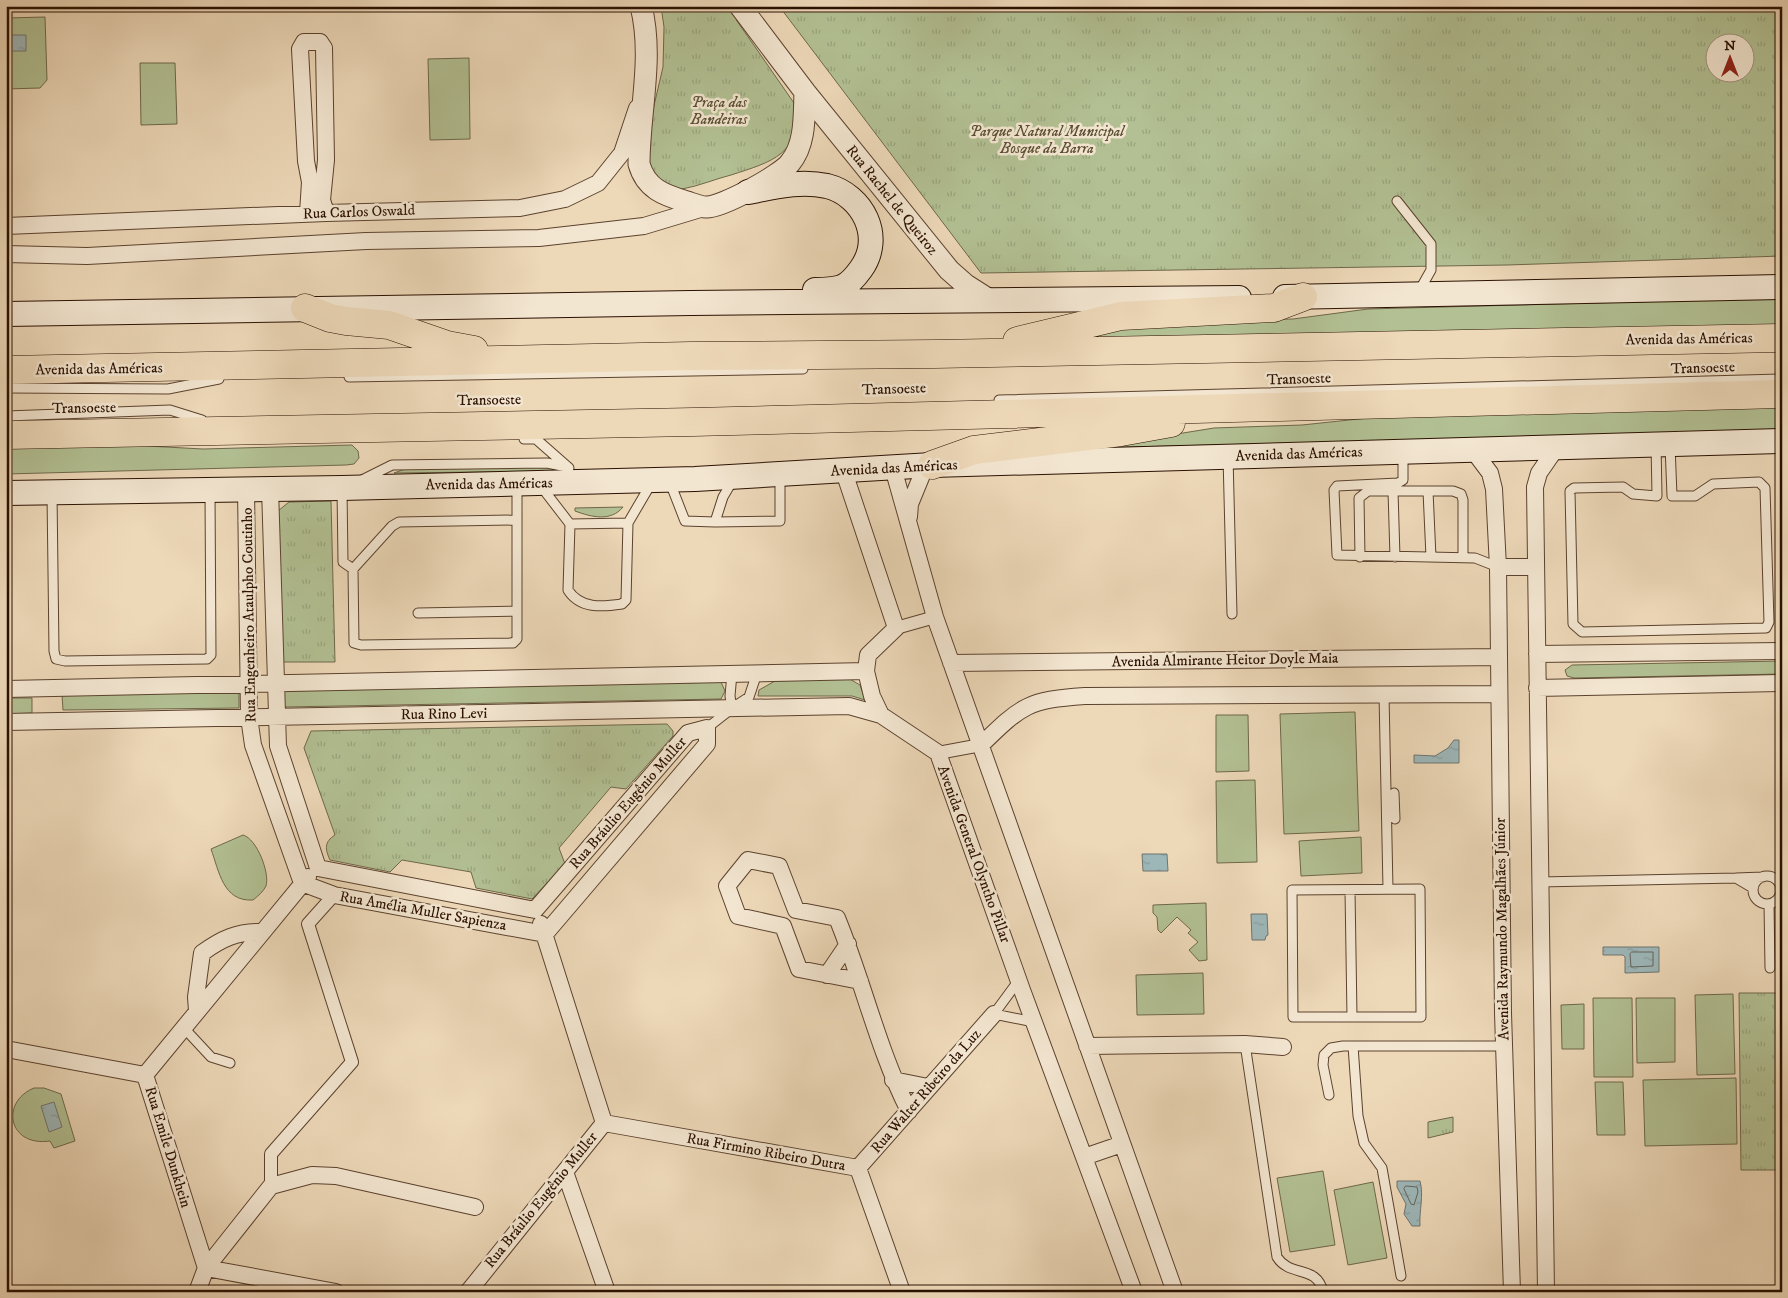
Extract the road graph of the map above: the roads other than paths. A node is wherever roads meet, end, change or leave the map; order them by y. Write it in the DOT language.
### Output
graph roads {
  1 [pos="740,6"];
  2 [pos="646,12"];
  3 [pos="644,86"];
  4 [pos="804,92"];
  5 [pos="748,192"];
  6 [pos="1397,201"];
  7 [pos="707,207"];
  8 [pos="308,213"];
  9 [pos="326,213"];
  10 [pos="6,226"];
  11 [pos="6,254"];
  12 [pos="1782,287"];
  13 [pos="1416,296"];
  14 [pos="1302,297"];
  15 [pos="988,299"];
  16 [pos="785,302"];
  17 [pos="305,308"];
  18 [pos="6,314"];
  19 [pos="1782,338"];
  20 [pos="935,354"];
  21 [pos="535,359"];
  22 [pos="810,369"];
  23 [pos="6,370"];
  24 [pos="337,377"];
  25 [pos="219,379"];
  26 [pos="228,379"];
  27 [pos="1782,379"];
  28 [pos="6,382"];
  29 [pos="6,388"];
  30 [pos="1782,394"];
  31 [pos="988,401"];
  32 [pos="1345,405"];
  33 [pos="6,416"];
  34 [pos="172,420"];
  35 [pos="202,420"];
  36 [pos="212,420"];
  37 [pos="153,421"];
  38 [pos="6,423"];
  39 [pos="6,435"];
  40 [pos="517,439"];
  41 [pos="1782,441"];
  42 [pos="1663,444"];
  43 [pos="1557,447"];
  44 [pos="1472,449"];
  45 [pos="1403,451"];
  46 [pos="1228,456"];
  47 [pos="929,465"];
  48 [pos="569,468"];
  49 [pos="893,468"];
  50 [pos="844,472"];
  51 [pos="780,474"];
  52 [pos="735,476"];
  53 [pos="661,480"];
  54 [pos="590,482"];
  55 [pos="528,483"];
  56 [pos="246,488"];
  57 [pos="270,488"];
  58 [pos="345,488"];
  59 [pos="210,489"];
  60 [pos="1393,491"];
  61 [pos="1428,491"];
  62 [pos="6,493"];
  63 [pos="52,493"];
  64 [pos="1657,496"];
  65 [pos="1672,496"];
  66 [pos="517,520"];
  67 [pos="715,522"];
  68 [pos="628,523"];
  69 [pos="570,524"];
  70 [pos="909,524"];
  71 [pos="1360,557"];
  72 [pos="1395,557"];
  73 [pos="1431,557"];
  74 [pos="1464,557"];
  75 [pos="1498,567"];
  76 [pos="1536,567"];
  77 [pos="353,569"];
  78 [pos="517,611"];
  79 [pos="418,613"];
  80 [pos="1232,614"];
  81 [pos="935,617"];
  82 [pos="896,628"];
  83 [pos="1782,651"];
  84 [pos="1537,654"];
  85 [pos="1499,656"];
  86 [pos="952,664"];
  87 [pos="866,671"];
  88 [pos="732,673"];
  89 [pos="757,673"];
  90 [pos="276,683"];
  91 [pos="1782,683"];
  92 [pos="250,684"];
  93 [pos="1537,688"];
  94 [pos="6,689"];
  95 [pos="1384,694"];
  96 [pos="1499,694"];
  97 [pos="732,708"];
  98 [pos="881,714"];
  99 [pos="249,717"];
  100 [pos="277,717"];
  101 [pos="6,722"];
  102 [pos="707,728"];
  103 [pos="981,745"];
  104 [pos="938,752"];
  105 [pos="1394,793"];
  106 [pos="1395,819"];
  107 [pos="318,868"];
  108 [pos="1782,874"];
  109 [pos="1768,877"];
  110 [pos="1736,878"];
  111 [pos="1539,882"];
  112 [pos="302,883"];
  113 [pos="1753,888"];
  114 [pos="1388,889"];
  115 [pos="1350,890"];
  116 [pos="334,895"];
  117 [pos="1776,902"];
  118 [pos="535,910"];
  119 [pos="262,932"];
  120 [pos="546,934"];
  121 [pos="848,944"];
  122 [pos="1770,968"];
  123 [pos="827,975"];
  124 [pos="1019,980"];
  125 [pos="860,981"];
  126 [pos="197,1011"];
  127 [pos="994,1014"];
  128 [pos="1352,1017"];
  129 [pos="1034,1022"];
  130 [pos="184,1028"];
  131 [pos="1245,1044"];
  132 [pos="1087,1046"];
  133 [pos="1353,1046"];
  134 [pos="1504,1046"];
  135 [pos="1283,1047"];
  136 [pos="6,1049"];
  137 [pos="230,1064"];
  138 [pos="145,1075"];
  139 [pos="893,1080"];
  140 [pos="928,1087"];
  141 [pos="1329,1095"];
  142 [pos="909,1111"];
  143 [pos="604,1122"];
  144 [pos="1122,1144"];
  145 [pos="1084,1157"];
  146 [pos="858,1168"];
  147 [pos="565,1172"];
  148 [pos="271,1186"];
  149 [pos="475,1206"];
  150 [pos="206,1268"];
  151 [pos="1401,1276"];
  152 [pos="197,1292"];
  153 [pos="336,1292"];
  154 [pos="468,1292"];
  155 [pos="606,1292"];
  156 [pos="902,1292"];
  157 [pos="1134,1292"];
  158 [pos="1175,1292"];
  159 [pos="1323,1292"];
  160 [pos="1512,1292"];
  161 [pos="1546,1292"];
  1 -- 4 [label="street, Rua Rachel de Queiroz"];
  2 -- 3 [label="street"];
  3 -- 7 [label="street"];
  3 -- 9 [label="street, Rua Carlos Oswald"];
  4 -- 5 [label="street"];
  4 -- 15 [label="street, Rua Rachel de Queiroz"];
  5 -- 7 [label="street"];
  5 -- 16 [label="main road"];
  6 -- 13 [label="lane"];
  7 -- 11 [label="street, Rua Carlos Oswald"];
  8 -- 9 [label="street, Rua Carlos Oswald"];
  8 -- 9 [label="street"];
  8 -- 10 [label="street, Rua Carlos Oswald"];
  12 -- 13 [label="main road"];
  13 -- 14 [label="main road"];
  14 -- 15 [label="main road"];
  14 -- 20 [label="highway"];
  15 -- 16 [label="main road"];
  16 -- 17 [label="main road"];
  17 -- 18 [label="main road"];
  17 -- 21 [label="highway"];
  19 -- 20 [label="highway, Avenida das Américas"];
  20 -- 21 [label="highway, Avenida das Américas"];
  21 -- 23 [label="highway, Avenida das Américas"];
  22 -- 24 [label="lane, Transoeste"];
  25 -- 26 [label="lane, Transoeste"];
  25 -- 28 [label="lane, Transoeste"];
  25 -- 29 [label="lane"];
  27 -- 31 [label="lane, Transoeste"];
  30 -- 32 [label="highway"];
  32 -- 39 [label="highway"];
  32 -- 47 [label="highway"];
  33 -- 35 [label="lane"];
  34 -- 35 [label="lane"];
  35 -- 36 [label="lane"];
  37 -- 38 [label="lane, Transoeste"];
  40 -- 48 [label="lane"];
  41 -- 42 [label="main road, Avenida das Américas"];
  42 -- 43 [label="main road, Avenida das Américas"];
  42 -- 64 [label="lane"];
  42 -- 65 [label="lane"];
  43 -- 44 [label="main road, Avenida das Américas"];
  43 -- 76 [label="street"];
  44 -- 45 [label="main road, Avenida das Américas"];
  44 -- 75 [label="street, Avenida Raymundo Magalhães Júnior"];
  45 -- 46 [label="main road, Avenida das Américas"];
  45 -- 71 [label="lane"];
  46 -- 47 [label="main road, Avenida das Américas"];
  46 -- 80 [label="lane"];
  47 -- 49 [label="main road, Avenida das Américas"];
  47 -- 70 [label="street"];
  48 -- 54 [label="lane"];
  48 -- 58 [label="lane"];
  49 -- 50 [label="main road, Avenida das Américas"];
  49 -- 70 [label="street"];
  50 -- 51 [label="main road, Avenida das Américas"];
  50 -- 82 [label="street"];
  51 -- 52 [label="main road, Avenida das Américas"];
  51 -- 67 [label="lane"];
  52 -- 53 [label="main road, Avenida das Américas"];
  52 -- 67 [label="lane"];
  53 -- 54 [label="main road, Avenida das Américas"];
  53 -- 67 [label="lane"];
  53 -- 68 [label="lane"];
  54 -- 55 [label="main road, Avenida das Américas"];
  55 -- 58 [label="main road, Avenida das Américas"];
  55 -- 66 [label="lane"];
  55 -- 69 [label="lane"];
  56 -- 57 [label="main road, Avenida das Américas"];
  56 -- 59 [label="main road, Avenida das Américas"];
  56 -- 92 [label="street, Rua Engenheiro Ataulpho Coutinho"];
  57 -- 58 [label="main road, Avenida das Américas"];
  57 -- 90 [label="street, Rua Engenheiro Ataulpho Coutinho"];
  58 -- 77 [label="lane"];
  59 -- 63 [label="main road, Avenida das Américas"];
  59 -- 63 [label="lane"];
  60 -- 61 [label="lane"];
  60 -- 71 [label="lane"];
  60 -- 72 [label="lane"];
  61 -- 73 [label="lane"];
  61 -- 74 [label="lane"];
  62 -- 63 [label="main road, Avenida das Américas"];
  64 -- 65 [label="lane"];
  64 -- 65 [label="lane"];
  66 -- 77 [label="lane"];
  66 -- 78 [label="lane"];
  68 -- 69 [label="lane"];
  68 -- 69 [label="lane"];
  70 -- 81 [label="street"];
  71 -- 72 [label="lane"];
  72 -- 73 [label="lane"];
  73 -- 74 [label="lane"];
  74 -- 75 [label="lane"];
  75 -- 76 [label="street"];
  75 -- 85 [label="street, Avenida Raymundo Magalhães Júnior"];
  76 -- 84 [label="street"];
  77 -- 78 [label="lane"];
  78 -- 79 [label="lane"];
  81 -- 82 [label="street"];
  81 -- 86 [label="street"];
  82 -- 87 [label="street"];
  83 -- 84 [label="street"];
  84 -- 93 [label="street"];
  85 -- 86 [label="street, Avenida Almirante Heitor Doyle Maia"];
  85 -- 96 [label="street, Avenida Raymundo Magalhães Júnior"];
  86 -- 103 [label="street"];
  87 -- 89 [label="street"];
  87 -- 98 [label="street"];
  88 -- 89 [label="street"];
  88 -- 90 [label="street"];
  88 -- 97 [label="lane"];
  89 -- 97 [label="lane"];
  90 -- 92 [label="street"];
  90 -- 100 [label="street, Rua Engenheiro Ataulpho Coutinho"];
  91 -- 93 [label="street"];
  92 -- 94 [label="street"];
  92 -- 99 [label="street, Rua Engenheiro Ataulpho Coutinho"];
  93 -- 111 [label="street"];
  95 -- 96 [label="street"];
  95 -- 103 [label="street"];
  95 -- 114 [label="lane"];
  96 -- 134 [label="street, Avenida Raymundo Magalhães Júnior"];
  97 -- 98 [label="street, Rua Rino Levi"];
  97 -- 100 [label="street, Rua Rino Levi"];
  97 -- 102 [label="lane"];
  98 -- 104 [label="street, Avenida General Olyntho Pillar"];
  99 -- 100 [label="street, Rua Rino Levi"];
  99 -- 101 [label="street, Rua Rino Levi"];
  99 -- 112 [label="street, Rua Engenheiro Ataulpho Coutinho"];
  100 -- 107 [label="street, Rua Engenheiro Ataulpho Coutinho"];
  102 -- 118 [label="street, Rua Bráulio Eugênio Muller"];
  102 -- 120 [label="street, Rua Bráulio Eugênio Muller"];
  103 -- 104 [label="street"];
  103 -- 132 [label="street"];
  104 -- 124 [label="street, Avenida General Olyntho Pillar"];
  105 -- 106 [label="lane"];
  107 -- 112 [label="street"];
  107 -- 118 [label="street, Rua Amélia Muller Sapienza"];
  108 -- 109 [label="lane"];
  109 -- 110 [label="lane"];
  109 -- 113 [label="lane"];
  109 -- 117 [label="lane"];
  110 -- 111 [label="lane"];
  110 -- 113 [label="lane"];
  111 -- 161 [label="street"];
  112 -- 116 [label="street, Rua Amélia Muller Sapienza"];
  112 -- 119 [label="street"];
  113 -- 117 [label="lane"];
  114 -- 115 [label="lane"];
  114 -- 128 [label="lane"];
  115 -- 128 [label="lane"];
  115 -- 128 [label="lane"];
  116 -- 120 [label="street, Rua Amélia Muller Sapienza"];
  116 -- 148 [label="street"];
  117 -- 122 [label="lane"];
  118 -- 120 [label="street, Rua Bráulio Eugênio Muller"];
  119 -- 126 [label="street"];
  119 -- 126 [label="street"];
  120 -- 143 [label="street, Rua Bráulio Eugênio Muller"];
  121 -- 123 [label="street"];
  121 -- 123 [label="street"];
  121 -- 125 [label="street"];
  123 -- 125 [label="street"];
  124 -- 127 [label="lane"];
  124 -- 129 [label="street, Avenida General Olyntho Pillar"];
  125 -- 139 [label="street"];
  126 -- 130 [label="street"];
  127 -- 129 [label="lane"];
  127 -- 140 [label="street, Rua Walter Ribeiro da Luz"];
  129 -- 145 [label="street, Avenida General Olyntho Pillar"];
  130 -- 137 [label="lane"];
  130 -- 138 [label="street"];
  131 -- 132 [label="street"];
  131 -- 135 [label="street"];
  131 -- 159 [label="lane"];
  132 -- 144 [label="street"];
  133 -- 134 [label="lane"];
  133 -- 141 [label="lane"];
  133 -- 151 [label="lane"];
  134 -- 160 [label="street, Avenida Raymundo Magalhães Júnior"];
  136 -- 138 [label="street, Rua Emile Dunkhein"];
  138 -- 150 [label="street, Rua Emile Dunkhein"];
  139 -- 140 [label="street"];
  139 -- 142 [label="street"];
  140 -- 142 [label="street, Rua Walter Ribeiro da Luz"];
  142 -- 146 [label="street, Rua Walter Ribeiro da Luz"];
  143 -- 146 [label="street, Rua Firmino Ribeiro Dutra"];
  143 -- 147 [label="street, Rua Bráulio Eugênio Muller"];
  144 -- 145 [label="street"];
  144 -- 158 [label="street"];
  145 -- 157 [label="street, Avenida General Olyntho Pillar"];
  146 -- 156 [label="street, Rua Firmino Ribeiro Dutra"];
  147 -- 154 [label="street, Rua Bráulio Eugênio Muller"];
  147 -- 155 [label="street"];
  148 -- 149 [label="street"];
  148 -- 150 [label="street"];
  150 -- 152 [label="street"];
  150 -- 153 [label="street"];
}
